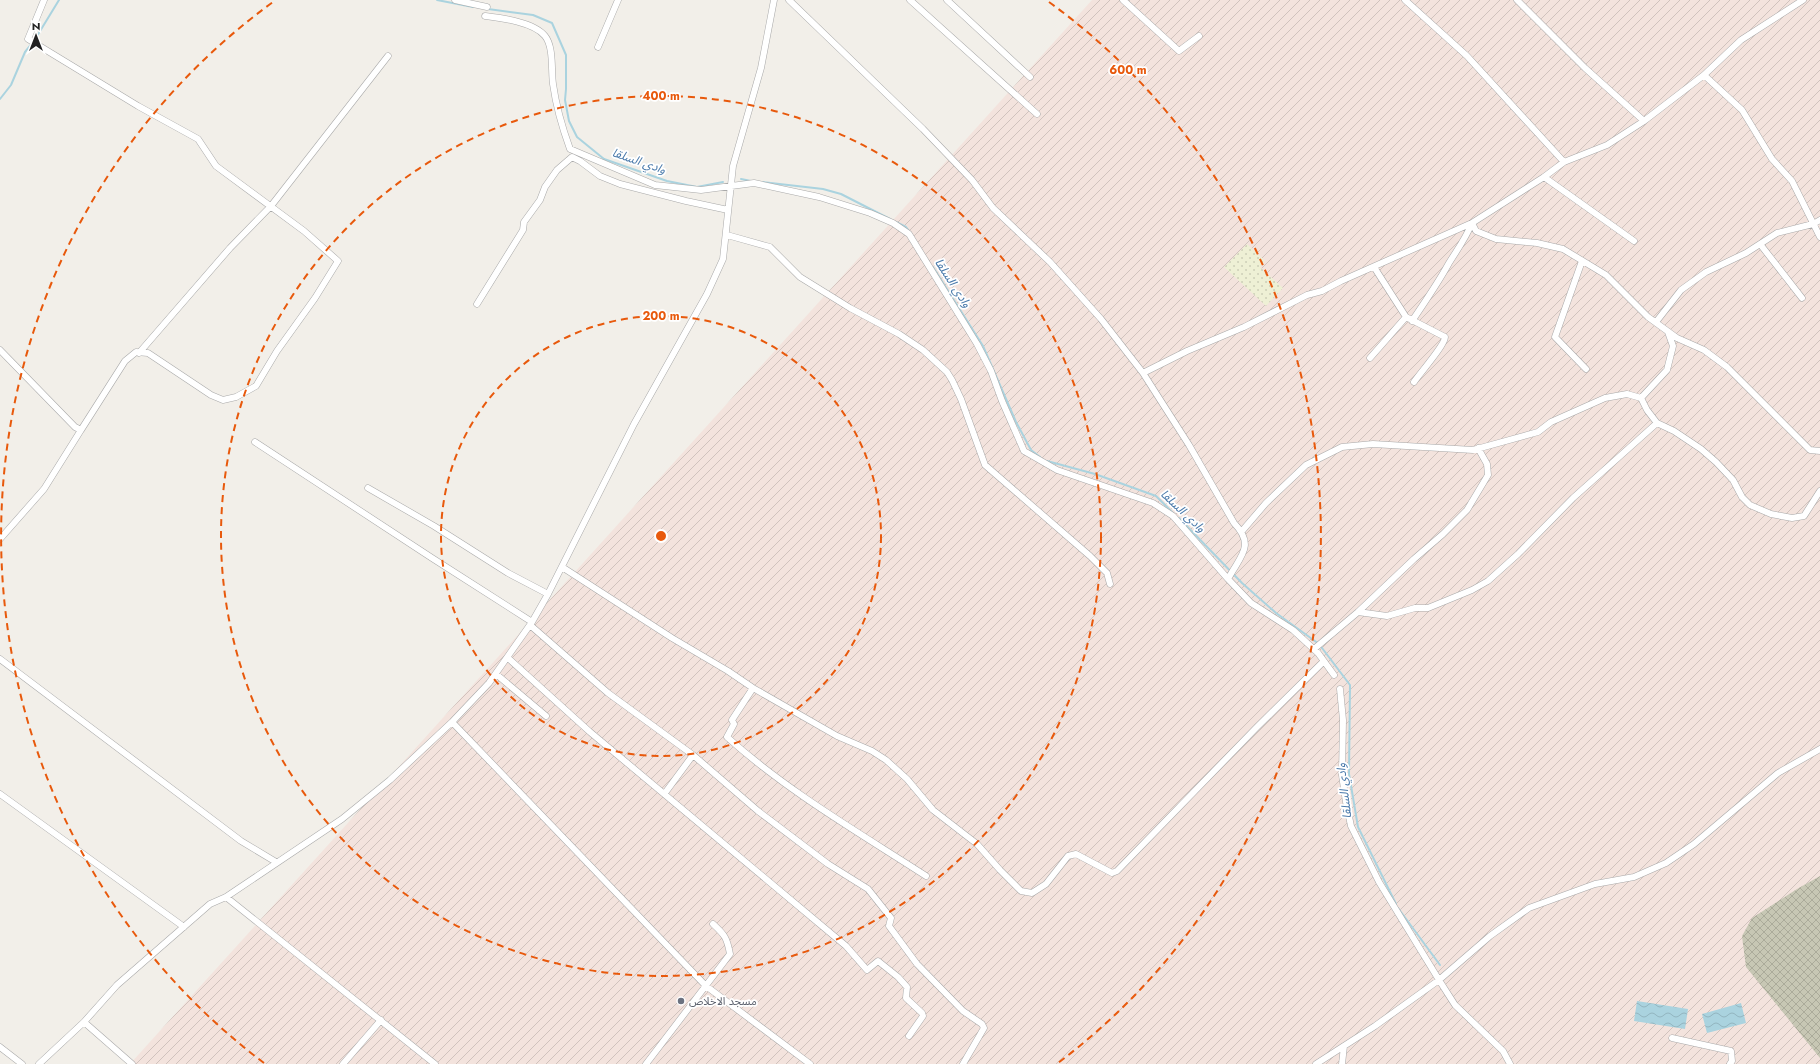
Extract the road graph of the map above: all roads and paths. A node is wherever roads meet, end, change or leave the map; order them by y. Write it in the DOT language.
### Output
graph roads {
  1 [pos="44,0"];
  2 [pos="455,0"];
  3 [pos="618,0"];
  4 [pos="774,0"];
  5 [pos="789,0"];
  6 [pos="910,0"];
  7 [pos="948,0"];
  8 [pos="1123,0"];
  9 [pos="1405,0"];
  10 [pos="1517,0"];
  11 [pos="1803,0"];
  12 [pos="487,7"];
  13 [pos="485,16"];
  14 [pos="1199,36"];
  15 [pos="598,47"];
  16 [pos="388,56"];
  17 [pos="1704,75"];
  18 [pos="1030,77"];
  19 [pos="1037,114"];
  20 [pos="1644,121"];
  21 [pos="1564,162"];
  22 [pos="1544,177"];
  23 [pos="731,184"];
  24 [pos="271,206"];
  25 [pos="728,210"];
  26 [pos="1820,220"];
  27 [pos="1472,223"];
  28 [pos="1813,224"];
  29 [pos="727,235"];
  30 [pos="1820,237"];
  31 [pos="1634,241"];
  32 [pos="1760,244"];
  33 [pos="1582,261"];
  34 [pos="1374,267"];
  35 [pos="1802,298"];
  36 [pos="477,304"];
  37 [pos="1406,317"];
  38 [pos="1412,321"];
  39 [pos="1656,322"];
  40 [pos="1668,332"];
  41 [pos="0,350"];
  42 [pos="140,352"];
  43 [pos="1370,358"];
  44 [pos="1586,369"];
  45 [pos="1142,373"];
  46 [pos="1414,382"];
  47 [pos="1641,398"];
  48 [pos="1657,423"];
  49 [pos="81,430"];
  50 [pos="255,442"];
  51 [pos="1478,448"];
  52 [pos="1820,452"];
  53 [pos="368,488"];
  54 [pos="1820,491"];
  55 [pos="1242,532"];
  56 [pos="0,539"];
  57 [pos="562,567"];
  58 [pos="1228,579"];
  59 [pos="1110,584"];
  60 [pos="548,594"];
  61 [pos="1358,612"];
  62 [pos="531,624"];
  63 [pos="1314,649"];
  64 [pos="508,658"];
  65 [pos="0,659"];
  66 [pos="1323,662"];
  67 [pos="496,674"];
  68 [pos="1334,675"];
  69 [pos="753,688"];
  70 [pos="1340,689"];
  71 [pos="546,716"];
  72 [pos="452,722"];
  73 [pos="1820,749"];
  74 [pos="693,755"];
  75 [pos="664,793"];
  76 [pos="0,794"];
  77 [pos="276,862"];
  78 [pos="926,876"];
  79 [pos="226,897"];
  80 [pos="713,924"];
  81 [pos="184,927"];
  82 [pos="1438,980"];
  83 [pos="706,986"];
  84 [pos="381,1020"];
  85 [pos="84,1022"];
  86 [pos="909,1036"];
  87 [pos="1672,1038"];
  88 [pos="1344,1046"];
  89 [pos="0,1047"];
  90 [pos="22,1064"];
  91 [pos="39,1064"];
  92 [pos="132,1064"];
  93 [pos="343,1064"];
  94 [pos="435,1064"];
  95 [pos="646,1064"];
  96 [pos="810,1064"];
  97 [pos="963,1064"];
  98 [pos="1316,1064"];
  99 [pos="1342,1064"];
  100 [pos="1510,1064"];
  101 [pos="1730,1064"];
  1 -- 24 [label="street"];
  2 -- 12 [label="street"];
  3 -- 15 [label="street"];
  4 -- 23 [label="street"];
  5 -- 45 [label="street"];
  6 -- 19 [label="street"];
  7 -- 18 [label="street"];
  8 -- 14 [label="street"];
  9 -- 21 [label="street"];
  10 -- 20 [label="street"];
  11 -- 17 [label="street"];
  13 -- 23 [label="street"];
  16 -- 24 [label="street"];
  17 -- 20 [label="street"];
  17 -- 28 [label="street"];
  20 -- 21 [label="street"];
  21 -- 22 [label="street"];
  22 -- 27 [label="street"];
  22 -- 31 [label="street"];
  23 -- 25 [label="street"];
  23 -- 58 [label="street"];
  24 -- 42 [label="street"];
  24 -- 42 [label="street"];
  25 -- 29 [label="street"];
  25 -- 36 [label="street"];
  26 -- 28 [label="street"];
  27 -- 33 [label="street"];
  27 -- 34 [label="street"];
  27 -- 38 [label="street"];
  28 -- 30 [label="street"];
  28 -- 32 [label="street"];
  29 -- 57 [label="street"];
  29 -- 59 [label="street"];
  32 -- 35 [label="street"];
  32 -- 39 [label="street"];
  33 -- 39 [label="street"];
  33 -- 44 [label="street"];
  34 -- 37 [label="street"];
  34 -- 45 [label="street"];
  37 -- 38 [label="street"];
  37 -- 43 [label="street"];
  38 -- 46 [label="street"];
  39 -- 40 [label="street"];
  40 -- 47 [label="street"];
  40 -- 52 [label="street"];
  41 -- 49 [label="street"];
  42 -- 49 [label="street"];
  45 -- 55 [label="street"];
  47 -- 48 [label="street"];
  47 -- 51 [label="street"];
  48 -- 54 [label="street"];
  48 -- 61 [label="street"];
  49 -- 56 [label="street"];
  50 -- 62 [label="street"];
  51 -- 55 [label="street"];
  51 -- 61 [label="street"];
  53 -- 60 [label="street"];
  55 -- 58 [label="street"];
  57 -- 60 [label="street"];
  57 -- 69 [label="street"];
  58 -- 63 [label="street"];
  60 -- 62 [label="street"];
  61 -- 63 [label="street"];
  62 -- 64 [label="street"];
  62 -- 74 [label="street"];
  63 -- 66 [label="street"];
  64 -- 67 [label="street"];
  64 -- 75 [label="street"];
  65 -- 77 [label="street"];
  66 -- 68 [label="street"];
  66 -- 69 [label="street"];
  67 -- 71 [label="street"];
  67 -- 72 [label="street"];
  69 -- 78 [label="street"];
  70 -- 82 [label="street"];
  72 -- 77 [label="street"];
  72 -- 83 [label="street"];
  73 -- 82 [label="street"];
  74 -- 75 [label="street"];
  74 -- 97 [label="street"];
  75 -- 86 [label="street"];
  76 -- 81 [label="street"];
  77 -- 79 [label="street"];
  79 -- 81 [label="street"];
  79 -- 84 [label="street"];
  80 -- 83 [label="street"];
  81 -- 85 [label="street"];
  82 -- 88 [label="street"];
  82 -- 100 [label="street"];
  83 -- 95 [label="street"];
  83 -- 96 [label="street"];
  84 -- 93 [label="street"];
  84 -- 94 [label="street"];
  85 -- 91 [label="street"];
  85 -- 92 [label="street"];
  87 -- 101 [label="street"];
  88 -- 98 [label="street"];
  88 -- 99 [label="street"];
  89 -- 90 [label="street"];
}
